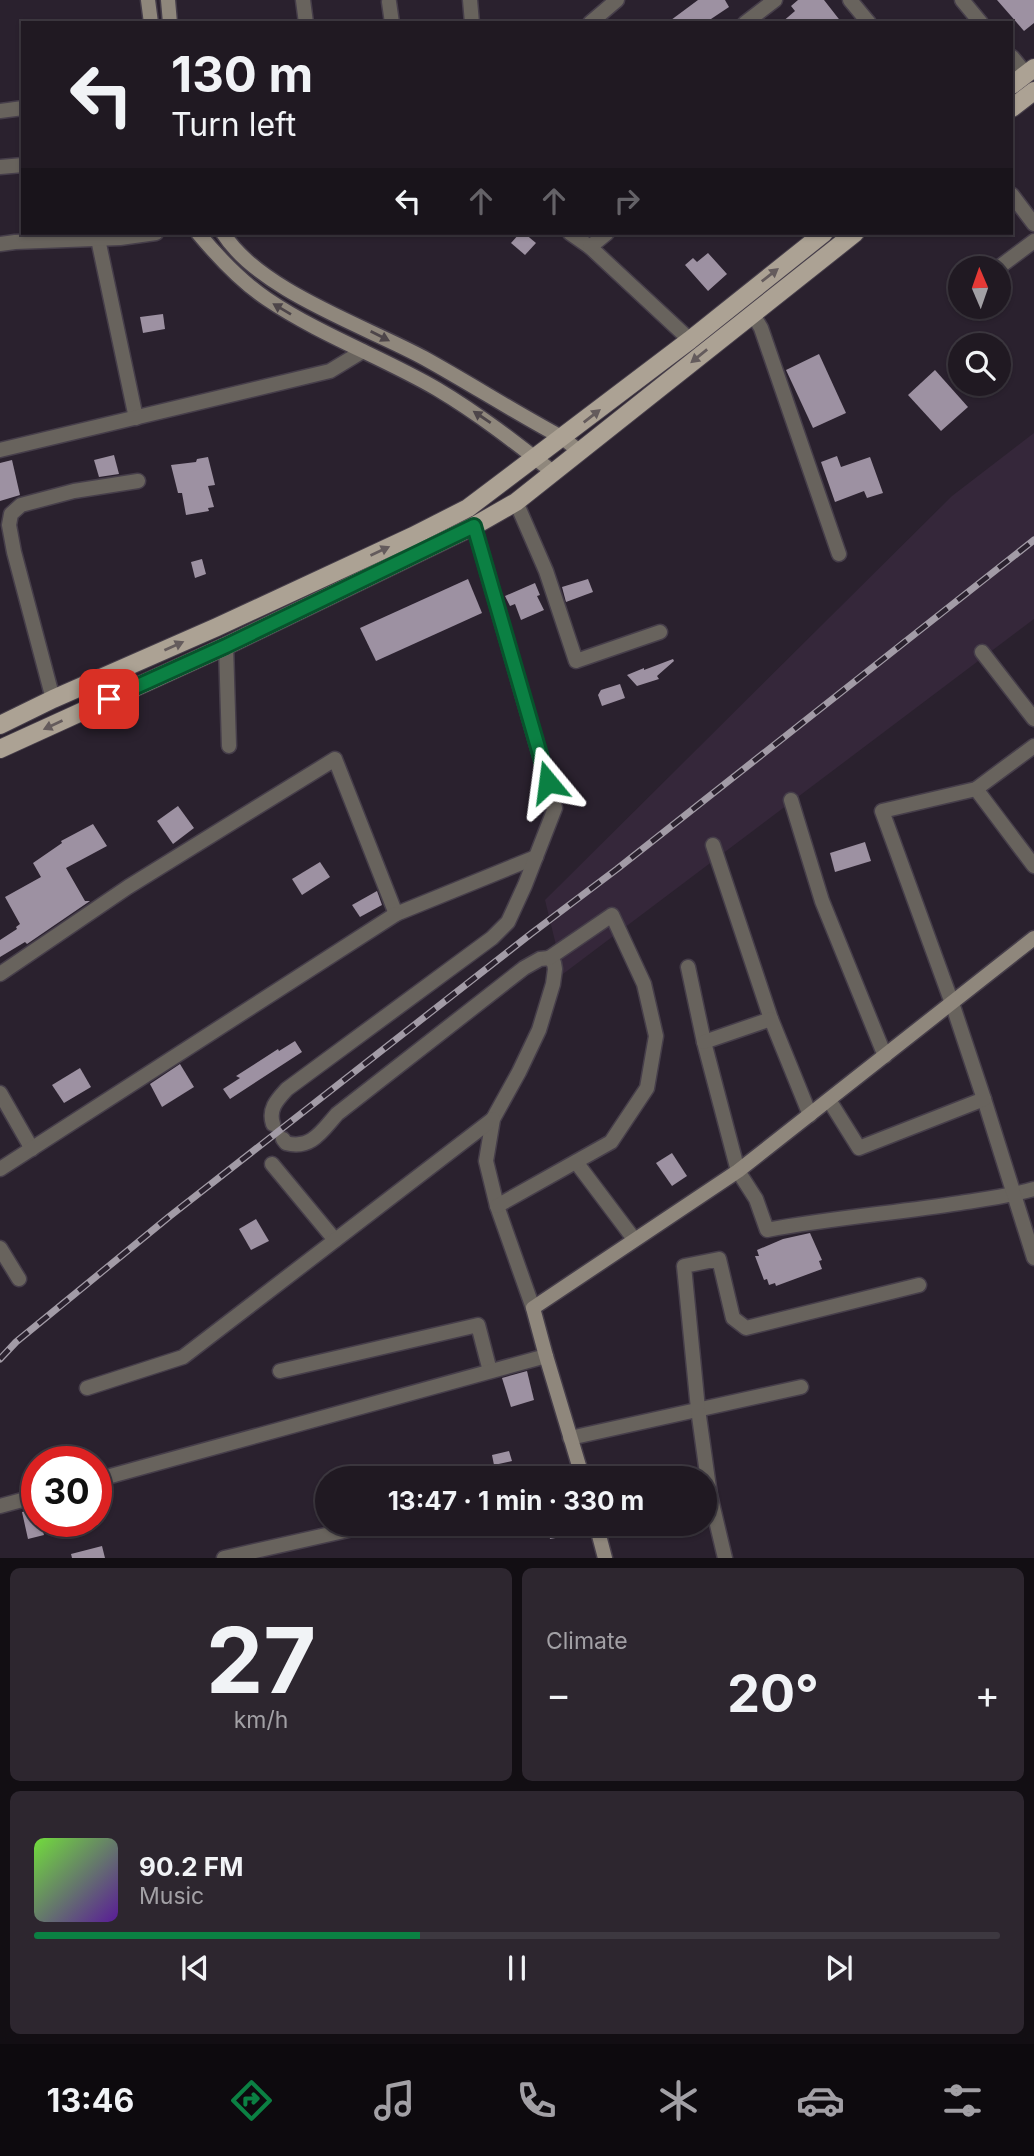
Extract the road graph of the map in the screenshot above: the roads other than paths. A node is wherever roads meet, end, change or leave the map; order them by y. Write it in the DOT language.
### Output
graph roads {
  1 [pos="148,0"];
  2 [pos="167,0"];
  3 [pos="303,0"];
  4 [pos="470,0"];
  5 [pos="617,0"];
  6 [pos="775,0"];
  7 [pos="850,0"];
  8 [pos="961,0"];
  9 [pos="389,2"];
  10 [pos="151,21"];
  11 [pos="170,21"];
  12 [pos="306,21"];
  13 [pos="391,21"];
  14 [pos="472,21"];
  15 [pos="592,21"];
  16 [pos="749,21"];
  17 [pos="867,21"];
  18 [pos="979,21"];
  19 [pos="1013,58"];
  20 [pos="1024,75"];
  21 [pos="1034,91"];
  22 [pos="1013,107"];
  23 [pos="21,108"];
  24 [pos="0,111"];
  25 [pos="21,164"];
  26 [pos="0,167"];
  27 [pos="1013,196"];
  28 [pos="1034,224"];
  29 [pos="142,235"];
  30 [pos="200,235"];
  31 [pos="224,235"];
  32 [pos="573,235"];
  33 [pos="605,235"];
  34 [pos="821,235"];
  35 [pos="852,235"];
  36 [pos="98,239"];
  37 [pos="1034,241"];
  38 [pos="0,244"];
  39 [pos="590,247"];
  40 [pos="1012,258"];
  41 [pos="752,313"];
  42 [pos="690,340"];
  43 [pos="363,351"];
  44 [pos="136,418"];
  45 [pos="563,438"];
  46 [pos="0,450"];
  47 [pos="580,452"];
  48 [pos="536,458"];
  49 [pos="554,473"];
  50 [pos="138,481"];
  51 [pos="516,502"];
  52 [pos="474,526"];
  53 [pos="7,553"];
  54 [pos="839,554"];
  55 [pos="660,632"];
  56 [pos="226,646"];
  57 [pos="982,652"];
  58 [pos="53,699"];
  59 [pos="1034,719"];
  60 [pos="0,725"];
  61 [pos="229,746"];
  62 [pos="1034,746"];
  63 [pos="0,749"];
  64 [pos="976,789"];
  65 [pos="791,800"];
  66 [pos="713,845"];
  67 [pos="536,856"];
  68 [pos="1034,866"];
  69 [pos="396,914"];
  70 [pos="1034,938"];
  71 [pos="549,958"];
  72 [pos="688,967"];
  73 [pos="0,974"];
  74 [pos="952,1003"];
  75 [pos="771,1019"];
  76 [pos="704,1042"];
  77 [pos="885,1056"];
  78 [pos="0,1093"];
  79 [pos="984,1099"];
  80 [pos="829,1100"];
  81 [pos="810,1115"];
  82 [pos="493,1119"];
  83 [pos="273,1124"];
  84 [pos="284,1139"];
  85 [pos="32,1149"];
  86 [pos="576,1162"];
  87 [pos="272,1164"];
  88 [pos="0,1169"];
  89 [pos="738,1171"];
  90 [pos="1034,1189"];
  91 [pos="1014,1195"];
  92 [pos="497,1206"];
  93 [pos="634,1239"];
  94 [pos="335,1240"];
  95 [pos="0,1248"];
  96 [pos="1034,1258"];
  97 [pos="19,1279"];
  98 [pos="919,1284"];
  99 [pos="533,1308"];
  100 [pos="545,1356"];
  101 [pos="281,1371"];
  102 [pos="490,1371"];
  103 [pos="801,1387"];
  104 [pos="87,1388"];
  105 [pos="698,1409"];
  106 [pos="570,1438"];
  107 [pos="579,1466"];
  108 [pos="112,1476"];
  109 [pos="21,1500"];
  110 [pos="0,1506"];
  111 [pos="322,1536"];
  112 [pos="599,1536"];
  113 [pos="224,1558"];
  114 [pos="605,1558"];
  115 [pos="725,1558"];
  1 -- 10 [label="main road"];
  2 -- 11 [label="main road"];
  3 -- 12 [label="street"];
  4 -- 14 [label="street"];
  5 -- 15 [label="street"];
  6 -- 16 [label="street"];
  7 -- 17 [label="street"];
  8 -- 18 [label="street"];
  9 -- 13 [label="street"];
  19 -- 20 [label="street"];
  21 -- 22 [label="main road"];
  23 -- 24 [label="street"];
  25 -- 26 [label="street"];
  27 -- 28 [label="street"];
  29 -- 36 [label="street"];
  43 -- 30 [label="main road, one-way"];
  31 -- 45 [label="main road, one-way"];
  32 -- 39 [label="street"];
  33 -- 39 [label="street"];
  42 -- 34 [label="main road, one-way"];
  35 -- 41 [label="main road"];
  36 -- 38 [label="street"];
  36 -- 44 [label="street"];
  37 -- 40 [label="street"];
  39 -- 42 [label="street"];
  41 -- 47 [label="main road, one-way"];
  41 -- 54 [label="street"];
  45 -- 42 [label="main road, one-way"];
  43 -- 44 [label="street"];
  48 -- 43 [label="main road, one-way"];
  44 -- 46 [label="street"];
  45 -- 47 [label="main road"];
  45 -- 48 [label="main road"];
  47 -- 49 [label="main road"];
  48 -- 49 [label="main road"];
  58 -- 48 [label="main road, one-way"];
  49 -- 51 [label="main road"];
  50 -- 53 [label="street"];
  51 -- 52 [label="main road"];
  51 -- 55 [label="street"];
  52 -- 56 [label="main road"];
  52 -- 67 [label="street"];
  53 -- 58 [label="street"];
  56 -- 61 [label="street"];
  56 -- 63 [label="main road, one-way"];
  57 -- 59 [label="street"];
  58 -- 60 [label="main road"];
  62 -- 64 [label="street"];
  64 -- 68 [label="street"];
  64 -- 74 [label="street"];
  65 -- 77 [label="street"];
  66 -- 75 [label="street"];
  67 -- 69 [label="street"];
  67 -- 83 [label="street"];
  69 -- 73 [label="street"];
  69 -- 85 [label="street"];
  70 -- 74 [label="main road"];
  71 -- 82 [label="street"];
  71 -- 84 [label="street"];
  71 -- 86 [label="street"];
  72 -- 76 [label="street"];
  74 -- 77 [label="main road"];
  74 -- 79 [label="street"];
  75 -- 76 [label="street"];
  75 -- 81 [label="street"];
  76 -- 89 [label="street"];
  77 -- 80 [label="main road"];
  78 -- 85 [label="street"];
  79 -- 80 [label="street"];
  79 -- 91 [label="street"];
  80 -- 81 [label="main road"];
  81 -- 89 [label="main road"];
  82 -- 92 [label="street"];
  82 -- 94 [label="street"];
  85 -- 88 [label="street"];
  86 -- 92 [label="street"];
  86 -- 93 [label="street"];
  87 -- 94 [label="street"];
  89 -- 91 [label="street"];
  89 -- 93 [label="main road"];
  90 -- 91 [label="street"];
  91 -- 96 [label="street"];
  92 -- 99 [label="street"];
  93 -- 99 [label="main road"];
  94 -- 104 [label="street"];
  95 -- 97 [label="street"];
  98 -- 105 [label="street"];
  99 -- 100 [label="main road"];
  100 -- 102 [label="street"];
  100 -- 106 [label="main road"];
  101 -- 102 [label="street"];
  102 -- 108 [label="street"];
  103 -- 105 [label="street"];
  105 -- 106 [label="street"];
  105 -- 115 [label="street"];
  106 -- 107 [label="main road"];
  109 -- 110 [label="street"];
  111 -- 113 [label="street"];
  112 -- 114 [label="main road"];
}
